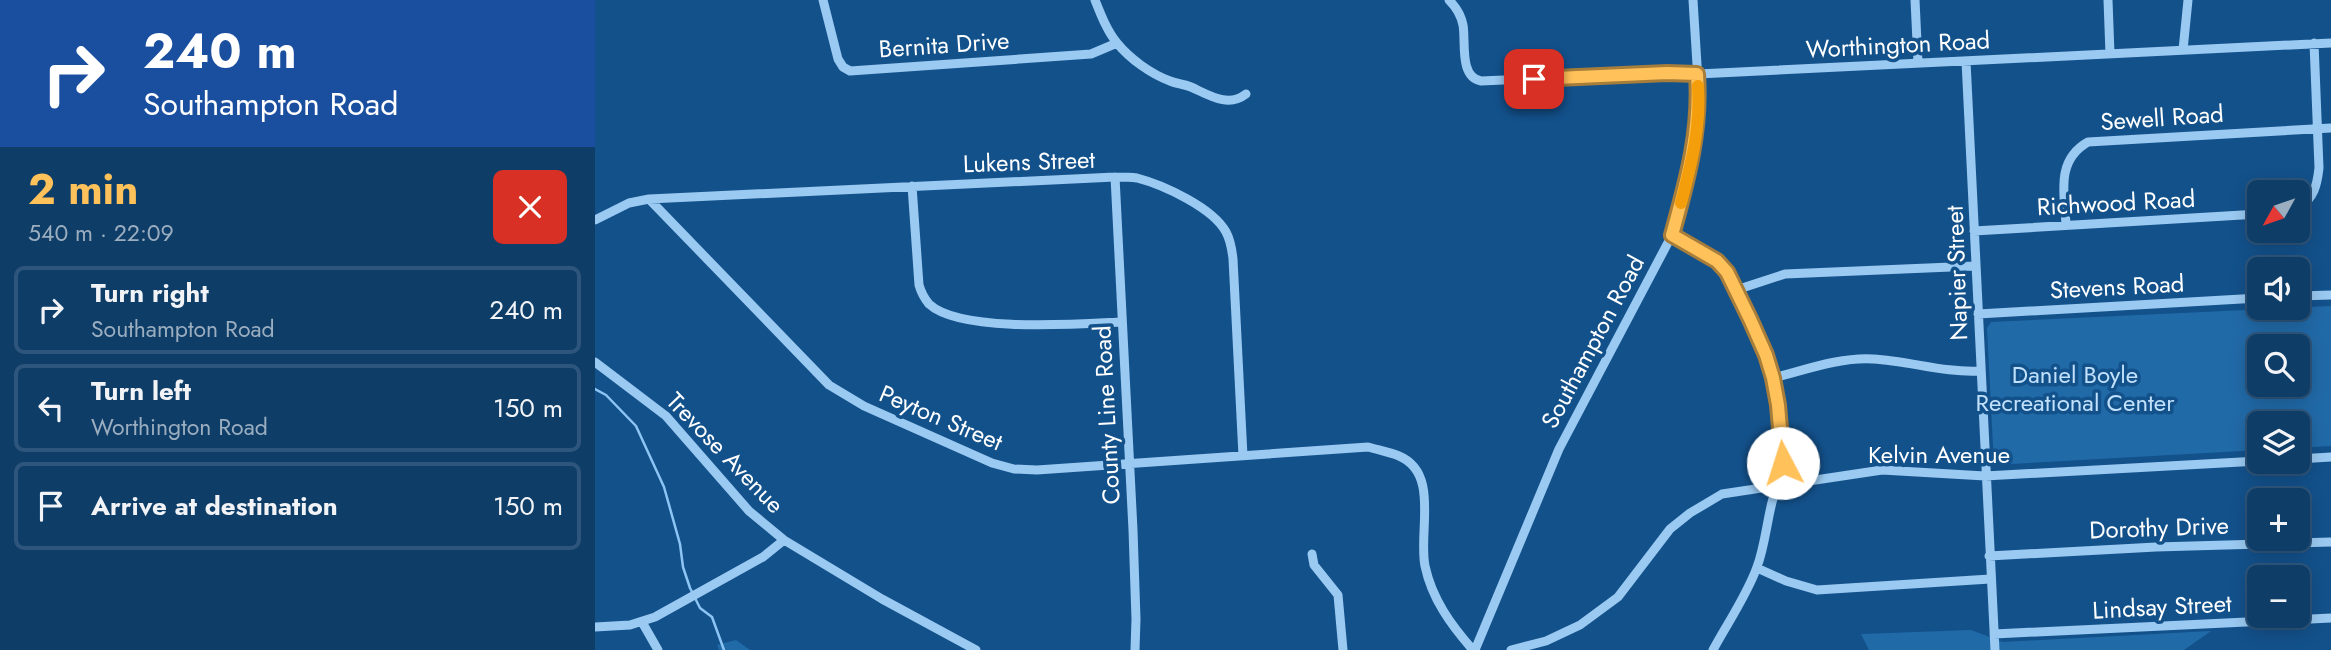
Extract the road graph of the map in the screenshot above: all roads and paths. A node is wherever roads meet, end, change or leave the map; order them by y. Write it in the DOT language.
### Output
graph roads {
  1 [pos="823,0"];
  2 [pos="1095,0"];
  3 [pos="1449,0"];
  4 [pos="1693,0"];
  5 [pos="1915,0"];
  6 [pos="2108,0"];
  7 [pos="2188,0"];
  8 [pos="1118,43"];
  9 [pos="2314,43"];
  10 [pos="2331,43"];
  11 [pos="2183,50"];
  12 [pos="2110,54"];
  13 [pos="1966,61"];
  14 [pos="1918,63"];
  15 [pos="1697,74"];
  16 [pos="1246,94"];
  17 [pos="2317,128"];
  18 [pos="2331,128"];
  19 [pos="1115,177"];
  20 [pos="912,186"];
  21 [pos="649,199"];
  22 [pos="2310,199"];
  23 [pos="2247,215"];
  24 [pos="595,219"];
  25 [pos="2066,225"];
  26 [pos="1974,231"];
  27 [pos="1672,235"];
  28 [pos="1975,266"];
  29 [pos="1736,290"];
  30 [pos="2331,295"];
  31 [pos="2310,296"];
  32 [pos="2247,300"];
  33 [pos="1978,314"];
  34 [pos="1121,322"];
  35 [pos="595,362"];
  36 [pos="1980,371"];
  37 [pos="1773,378"];
  38 [pos="1243,456"];
  39 [pos="2310,459"];
  40 [pos="2331,459"];
  41 [pos="2247,462"];
  42 [pos="1129,464"];
  43 [pos="1985,476"];
  44 [pos="1777,485"];
  45 [pos="784,540"];
  46 [pos="2331,542"];
  47 [pos="1312,554"];
  48 [pos="1989,555"];
  49 [pos="1757,568"];
  50 [pos="1990,579"];
  51 [pos="2331,618"];
  52 [pos="642,622"];
  53 [pos="595,627"];
  54 [pos="1994,634"];
  55 [pos="658,650"];
  56 [pos="976,650"];
  57 [pos="1135,650"];
  58 [pos="1343,650"];
  59 [pos="1474,650"];
  60 [pos="1511,650"];
  61 [pos="1713,650"];
  62 [pos="1995,650"];
  1 -- 8 [label="street, Bernita Drive"];
  2 -- 8 [label="street"];
  3 -- 15 [label="street, Worthington Road"];
  4 -- 15 [label="street, Southampton Road"];
  5 -- 14 [label="street"];
  6 -- 12 [label="street"];
  7 -- 11 [label="street"];
  8 -- 16 [label="street"];
  9 -- 10 [label="street, Worthington Road"];
  9 -- 11 [label="street, Worthington Road"];
  9 -- 17 [label="street"];
  11 -- 12 [label="street, Worthington Road"];
  12 -- 13 [label="street, Worthington Road"];
  13 -- 14 [label="street, Worthington Road"];
  13 -- 26 [label="street, Napier Street"];
  14 -- 15 [label="street, Worthington Road"];
  15 -- 27 [label="street, Southampton Road"];
  17 -- 18 [label="street, Sewell Road"];
  17 -- 22 [label="street"];
  17 -- 25 [label="street, Sewell Road"];
  19 -- 20 [label="street, Lukens Street"];
  19 -- 34 [label="street, County Line Road"];
  19 -- 38 [label="street, Lukens Street"];
  20 -- 21 [label="street, Lukens Street"];
  20 -- 34 [label="street"];
  21 -- 24 [label="street, Lukens Street"];
  21 -- 42 [label="street, Peyton Street"];
  23 -- 25 [label="street, Richwood Road"];
  25 -- 26 [label="street, Richwood Road"];
  26 -- 28 [label="street, Napier Street"];
  27 -- 29 [label="street"];
  27 -- 59 [label="street, Southampton Road"];
  28 -- 29 [label="street"];
  28 -- 33 [label="street, Napier Street"];
  29 -- 37 [label="street"];
  30 -- 31 [label="street"];
  32 -- 33 [label="street, Stevens Road"];
  33 -- 36 [label="street, Napier Street"];
  34 -- 42 [label="street, County Line Road"];
  35 -- 45 [label="street, Trevose Avenue"];
  36 -- 37 [label="street"];
  36 -- 43 [label="street, Napier Street"];
  37 -- 44 [label="street"];
  38 -- 42 [label="street, Peyton Street"];
  38 -- 59 [label="street, Peyton Street"];
  39 -- 40 [label="street"];
  41 -- 43 [label="street, Kelvin Avenue"];
  42 -- 57 [label="street, County Line Road"];
  43 -- 44 [label="street, Kelvin Avenue"];
  43 -- 48 [label="street, Napier Street"];
  44 -- 49 [label="street"];
  44 -- 60 [label="street, Kelvin Avenue"];
  45 -- 52 [label="street"];
  45 -- 56 [label="street, Trevose Avenue"];
  46 -- 48 [label="street, Dorothy Drive"];
  47 -- 58 [label="street"];
  48 -- 50 [label="street, Napier Street"];
  49 -- 50 [label="street"];
  49 -- 61 [label="street"];
  50 -- 54 [label="street, Napier Street"];
  51 -- 54 [label="street, Lindsay Street"];
  52 -- 53 [label="street"];
  52 -- 55 [label="street"];
  54 -- 62 [label="street, Napier Street"];
}
